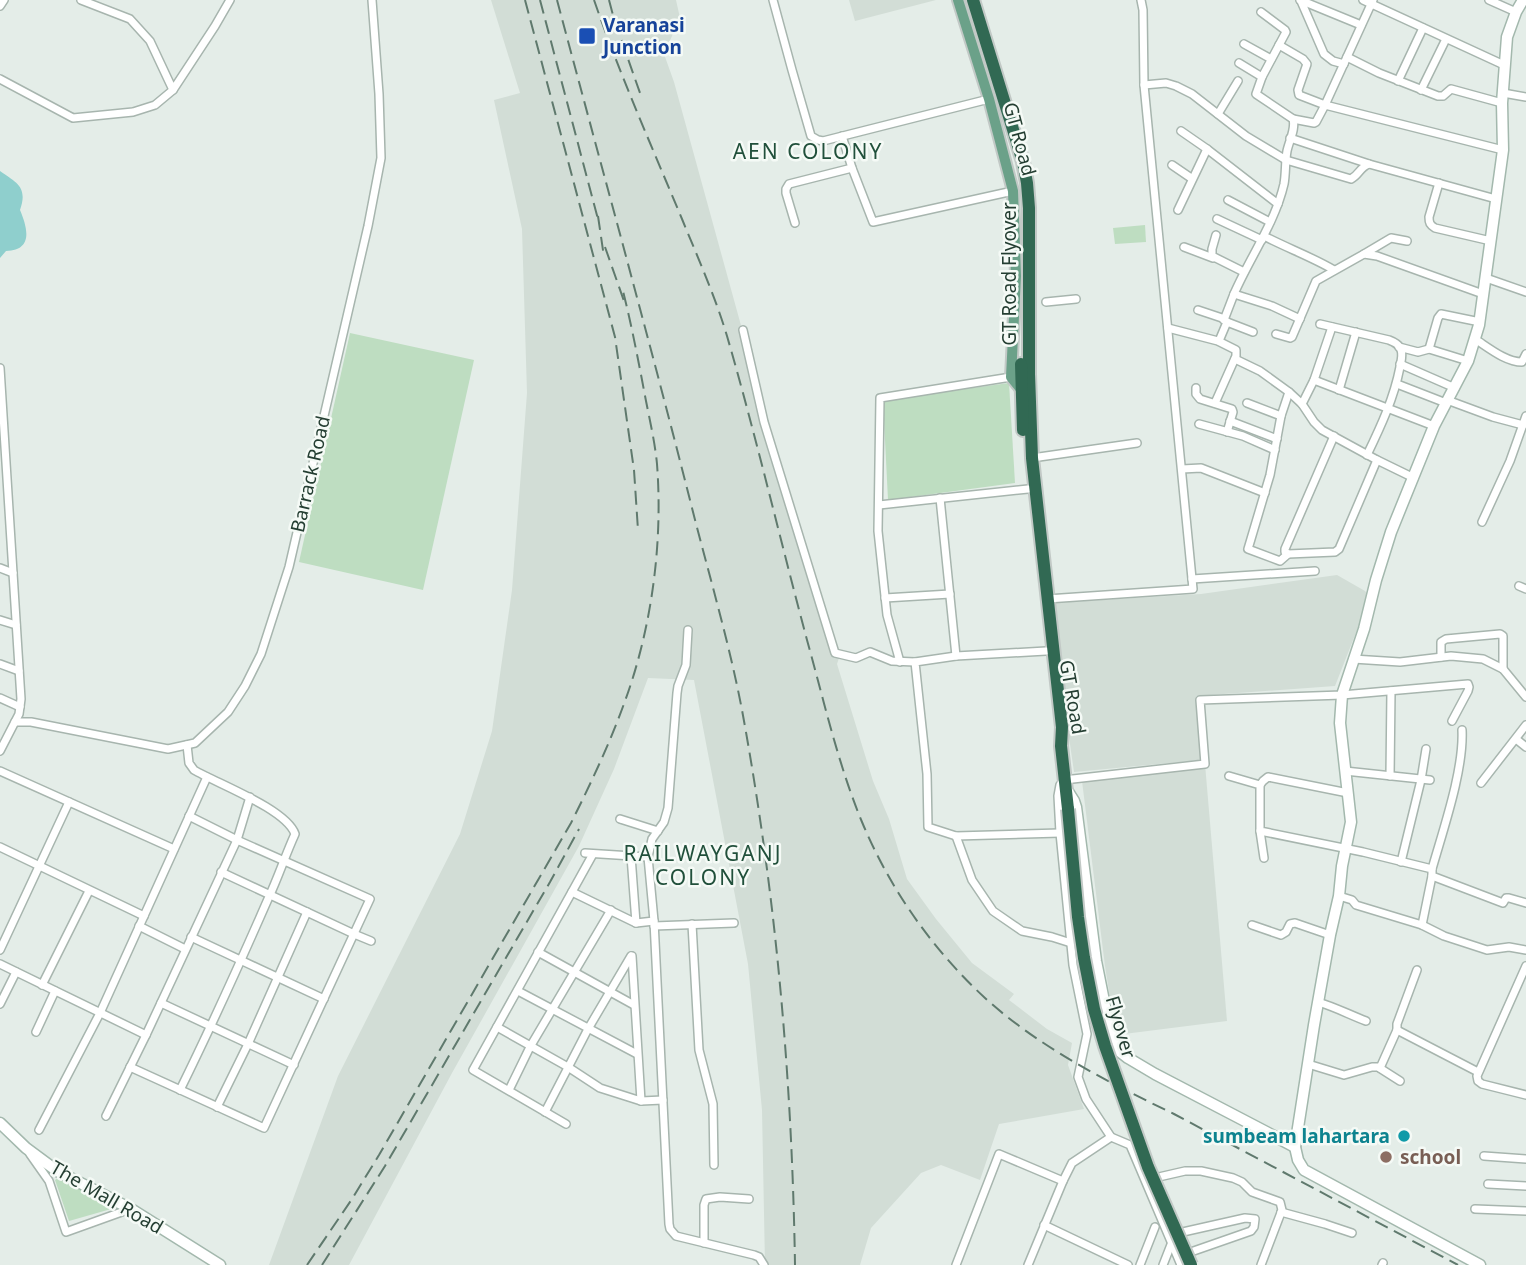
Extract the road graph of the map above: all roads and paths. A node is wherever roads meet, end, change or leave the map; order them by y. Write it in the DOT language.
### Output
graph roads {
  1 [pos="4,0"];
  2 [pos="81,0"];
  3 [pos="230,0"];
  4 [pos="372,0"];
  5 [pos="773,0"];
  6 [pos="958,0"];
  7 [pos="964,0"];
  8 [pos="974,0"];
  9 [pos="1300,0"];
  10 [pos="1363,0"];
  11 [pos="1489,0"];
  12 [pos="1523,0"];
  13 [pos="1142,1"];
  14 [pos="1372,2"];
  15 [pos="0,6"];
  16 [pos="1261,12"];
  17 [pos="1516,12"];
  18 [pos="1361,25"];
  19 [pos="1423,28"];
  20 [pos="1446,39"];
  21 [pos="1244,44"];
  22 [pos="1279,45"];
  23 [pos="1271,59"];
  24 [pos="1345,61"];
  25 [pos="1239,63"];
  26 [pos="1504,65"];
  27 [pos="1262,77"];
  28 [pos="0,79"];
  29 [pos="1238,81"];
  30 [pos="1398,81"];
  31 [pos="1144,85"];
  32 [pos="173,89"];
  33 [pos="1421,90"];
  34 [pos="1526,97"];
  35 [pos="1502,98"];
  36 [pos="989,99"];
  37 [pos="1325,105"];
  38 [pos="1217,114"];
  39 [pos="1293,119"];
  40 [pos="1181,131"];
  41 [pos="842,136"];
  42 [pos="1290,138"];
  43 [pos="1207,149"];
  44 [pos="1503,149"];
  45 [pos="1286,160"];
  46 [pos="1369,164"];
  47 [pos="1172,165"];
  48 [pos="852,167"];
  49 [pos="1191,178"];
  50 [pos="1439,183"];
  51 [pos="1013,191"];
  52 [pos="1496,199"];
  53 [pos="1228,200"];
  54 [pos="1278,204"];
  55 [pos="1178,210"];
  56 [pos="1217,219"];
  57 [pos="1270,222"];
  58 [pos="795,223"];
  59 [pos="1216,235"];
  60 [pos="1263,238"];
  61 [pos="1407,241"];
  62 [pos="1491,241"];
  63 [pos="1184,247"];
  64 [pos="1364,254"];
  65 [pos="1215,259"];
  66 [pos="1334,270"];
  67 [pos="1244,272"];
  68 [pos="1486,278"];
  69 [pos="1526,292"];
  70 [pos="1234,294"];
  71 [pos="1483,294"];
  72 [pos="1076,299"];
  73 [pos="1046,302"];
  74 [pos="1198,310"];
  75 [pos="1300,319"];
  76 [pos="1226,321"];
  77 [pos="1480,322"];
  78 [pos="1320,324"];
  79 [pos="1332,327"];
  80 [pos="1168,328"];
  81 [pos="743,330"];
  82 [pos="1253,332"];
  83 [pos="1356,332"];
  84 [pos="1276,334"];
  85 [pos="1475,339"];
  86 [pos="1219,341"];
  87 [pos="1399,347"];
  88 [pos="1429,349"];
  89 [pos="1526,354"];
  90 [pos="1235,359"];
  91 [pos="1468,361"];
  92 [pos="1400,364"];
  93 [pos="0,368"];
  94 [pos="1020,375"];
  95 [pos="1314,380"];
  96 [pos="1397,384"];
  97 [pos="1025,388"];
  98 [pos="1196,388"];
  99 [pos="1455,388"];
  100 [pos="1339,390"];
  101 [pos="1289,392"];
  102 [pos="1446,402"];
  103 [pos="1215,403"];
  104 [pos="1247,403"];
  105 [pos="1302,404"];
  106 [pos="1388,409"];
  107 [pos="1281,416"];
  108 [pos="1525,420"];
  109 [pos="1230,421"];
  110 [pos="1199,424"];
  111 [pos="1434,426"];
  112 [pos="1227,432"];
  113 [pos="1334,436"];
  114 [pos="1277,439"];
  115 [pos="1137,443"];
  116 [pos="1275,450"];
  117 [pos="1367,455"];
  118 [pos="1028,458"];
  119 [pos="1377,460"];
  120 [pos="1182,469"];
  121 [pos="1414,478"];
  122 [pos="1028,489"];
  123 [pos="1265,493"];
  124 [pos="940,498"];
  125 [pos="879,505"];
  126 [pos="1482,522"];
  127 [pos="1288,554"];
  128 [pos="0,568"];
  129 [pos="1315,571"];
  130 [pos="13,573"];
  131 [pos="1192,579"];
  132 [pos="950,594"];
  133 [pos="885,598"];
  134 [pos="1047,599"];
  135 [pos="0,620"];
  136 [pos="16,625"];
  137 [pos="688,630"];
  138 [pos="1046,651"];
  139 [pos="956,656"];
  140 [pos="1441,657"];
  141 [pos="1353,659"];
  142 [pos="900,662"];
  143 [pos="915,662"];
  144 [pos="0,664"];
  145 [pos="1503,669"];
  146 [pos="19,671"];
  147 [pos="1391,691"];
  148 [pos="1342,695"];
  149 [pos="1526,697"];
  150 [pos="0,698"];
  151 [pos="20,707"];
  152 [pos="1452,720"];
  153 [pos="15,722"];
  154 [pos="1526,725"];
  155 [pos="1462,730"];
  156 [pos="1516,738"];
  157 [pos="187,745"];
  158 [pos="1061,746"];
  159 [pos="1526,747"];
  160 [pos="1426,749"];
  161 [pos="0,751"];
  162 [pos="0,771"];
  163 [pos="1345,771"];
  164 [pos="1229,776"];
  165 [pos="1390,776"];
  166 [pos="207,777"];
  167 [pos="1420,779"];
  168 [pos="1430,780"];
  169 [pos="1065,783"];
  170 [pos="1481,783"];
  171 [pos="1260,785"];
  172 [pos="1348,793"];
  173 [pos="250,797"];
  174 [pos="69,802"];
  175 [pos="189,816"];
  176 [pos="620,820"];
  177 [pos="658,831"];
  178 [pos="1260,831"];
  179 [pos="1060,833"];
  180 [pos="956,836"];
  181 [pos="237,840"];
  182 [pos="0,848"];
  183 [pos="174,849"];
  184 [pos="1346,849"];
  185 [pos="631,856"];
  186 [pos="648,858"];
  187 [pos="1264,858"];
  188 [pos="283,860"];
  189 [pos="1401,862"];
  190 [pos="40,867"];
  191 [pos="221,872"];
  192 [pos="1432,872"];
  193 [pos="89,891"];
  194 [pos="572,892"];
  195 [pos="270,895"];
  196 [pos="1339,896"];
  197 [pos="1526,903"];
  198 [pos="611,910"];
  199 [pos="307,912"];
  200 [pos="144,916"];
  201 [pos="636,923"];
  202 [pos="654,923"];
  203 [pos="734,923"];
  204 [pos="692,924"];
  205 [pos="1252,925"];
  206 [pos="1422,925"];
  207 [pos="139,926"];
  208 [pos="354,934"];
  209 [pos="1330,935"];
  210 [pos="191,937"];
  211 [pos="371,941"];
  212 [pos="1071,943"];
  213 [pos="0,950"];
  214 [pos="186,950"];
  215 [pos="1526,950"];
  216 [pos="538,952"];
  217 [pos="241,960"];
  218 [pos="0,964"];
  219 [pos="1526,966"];
  220 [pos="1417,970"];
  221 [pos="16,972"];
  222 [pos="574,973"];
  223 [pos="277,977"];
  224 [pos="1523,980"];
  225 [pos="43,985"];
  226 [pos="55,991"];
  227 [pos="518,991"];
  228 [pos="609,992"];
  229 [pos="324,999"];
  230 [pos="1318,1002"];
  231 [pos="161,1003"];
  232 [pos="0,1004"];
  233 [pos="634,1005"];
  234 [pos="552,1009"];
  235 [pos="1106,1012"];
  236 [pos="100,1013"];
  237 [pos="1083,1016"];
  238 [pos="1366,1021"];
  239 [pos="211,1026"];
  240 [pos="497,1027"];
  241 [pos="588,1029"];
  242 [pos="1397,1030"];
  243 [pos="36,1032"];
  244 [pos="146,1035"];
  245 [pos="248,1044"];
  246 [pos="530,1047"];
  247 [pos="637,1055"];
  248 [pos="1308,1064"];
  249 [pos="294,1065"];
  250 [pos="130,1067"];
  251 [pos="568,1067"];
  252 [pos="1380,1069"];
  253 [pos="1478,1072"];
  254 [pos="1400,1081"];
  255 [pos="180,1090"];
  256 [pos="509,1090"];
  257 [pos="1526,1095"];
  258 [pos="663,1100"];
  259 [pos="641,1101"];
  260 [pos="217,1107"];
  261 [pos="545,1112"];
  262 [pos="106,1116"];
  263 [pos="0,1123"];
  264 [pos="566,1124"];
  265 [pos="38,1130"];
  266 [pos="1111,1138"];
  267 [pos="1295,1147"];
  268 [pos="26,1148"];
  269 [pos="1484,1156"];
  270 [pos="1526,1159"];
  271 [pos="714,1165"];
  272 [pos="1145,1180"];
  273 [pos="1063,1181"];
  274 [pos="1488,1184"];
  275 [pos="1526,1186"];
  276 [pos="749,1199"];
  277 [pos="131,1209"];
  278 [pos="1475,1209"];
  279 [pos="1526,1211"];
  280 [pos="1281,1212"];
  281 [pos="1044,1225"];
  282 [pos="1155,1227"];
  283 [pos="1352,1233"];
  284 [pos="1171,1238"];
  285 [pos="704,1243"];
  286 [pos="1179,1256"];
  287 [pos="220,1265"];
  288 [pos="764,1265"];
  289 [pos="956,1265"];
  290 [pos="1028,1265"];
  291 [pos="1128,1265"];
  292 [pos="1140,1265"];
  293 [pos="1163,1265"];
  294 [pos="1181,1265"];
  295 [pos="1191,1265"];
  296 [pos="1261,1265"];
  297 [pos="1480,1265"];
  1 -- 15 [label="street"];
  2 -- 32 [label="street"];
  3 -- 32 [label="street"];
  4 -- 157 [label="street, Barrack Road"];
  5 -- 41 [label="street"];
  6 -- 36 [label="main road, GT Road"];
  7 -- 94 [label="highway, GT Road Flyover"];
  8 -- 94 [label="highway, GT Road Flyover"];
  8 -- 97 [label="main road, GT Road"];
  9 -- 18 [label="street"];
  9 -- 24 [label="street"];
  10 -- 14 [label="street"];
  11 -- 17 [label="street"];
  12 -- 17 [label="street"];
  13 -- 31 [label="street"];
  14 -- 18 [label="street"];
  14 -- 19 [label="street"];
  16 -- 22 [label="street"];
  17 -- 26 [label="street"];
  18 -- 24 [label="street"];
  19 -- 20 [label="street"];
  19 -- 30 [label="street"];
  20 -- 26 [label="street"];
  20 -- 33 [label="street"];
  21 -- 23 [label="street"];
  22 -- 23 [label="street"];
  22 -- 37 [label="street"];
  23 -- 27 [label="street"];
  24 -- 30 [label="street"];
  24 -- 37 [label="street"];
  25 -- 27 [label="street"];
  26 -- 35 [label="street"];
  27 -- 39 [label="street"];
  28 -- 32 [label="street"];
  29 -- 38 [label="street"];
  30 -- 33 [label="street"];
  31 -- 38 [label="street"];
  31 -- 80 [label="street"];
  33 -- 35 [label="street"];
  34 -- 35 [label="street"];
  35 -- 44 [label="street"];
  36 -- 41 [label="street"];
  36 -- 51 [label="main road, GT Road"];
  37 -- 39 [label="street"];
  37 -- 44 [label="street"];
  38 -- 45 [label="street"];
  39 -- 42 [label="street"];
  40 -- 43 [label="street"];
  41 -- 48 [label="street"];
  42 -- 45 [label="street"];
  42 -- 46 [label="street"];
  43 -- 49 [label="street"];
  43 -- 54 [label="street"];
  44 -- 52 [label="street"];
  45 -- 46 [label="street"];
  45 -- 54 [label="street"];
  46 -- 50 [label="street"];
  47 -- 49 [label="street"];
  48 -- 51 [label="street"];
  48 -- 58 [label="street"];
  49 -- 55 [label="street"];
  50 -- 52 [label="street"];
  50 -- 62 [label="street"];
  51 -- 94 [label="main road, GT Road"];
  52 -- 62 [label="street"];
  53 -- 57 [label="street"];
  54 -- 57 [label="street"];
  56 -- 60 [label="street"];
  57 -- 60 [label="street"];
  59 -- 65 [label="street"];
  60 -- 66 [label="street"];
  60 -- 67 [label="street"];
  61 -- 64 [label="street"];
  62 -- 68 [label="street"];
  63 -- 65 [label="street"];
  64 -- 66 [label="street"];
  64 -- 71 [label="street"];
  65 -- 67 [label="street"];
  66 -- 75 [label="street"];
  67 -- 70 [label="street"];
  68 -- 69 [label="street"];
  68 -- 71 [label="street"];
  70 -- 75 [label="street"];
  70 -- 76 [label="street"];
  71 -- 77 [label="street"];
  72 -- 73 [label="street"];
  74 -- 76 [label="street"];
  75 -- 84 [label="street"];
  76 -- 82 [label="street"];
  76 -- 86 [label="street"];
  77 -- 85 [label="street"];
  77 -- 88 [label="street"];
  78 -- 79 [label="street"];
  79 -- 83 [label="street"];
  79 -- 95 [label="street"];
  80 -- 86 [label="street"];
  80 -- 120 [label="street"];
  81 -- 142 [label="street"];
  83 -- 87 [label="street"];
  83 -- 100 [label="street"];
  85 -- 89 [label="street"];
  85 -- 91 [label="street"];
  86 -- 90 [label="street"];
  87 -- 88 [label="street"];
  87 -- 92 [label="street"];
  88 -- 91 [label="street"];
  90 -- 101 [label="street"];
  90 -- 103 [label="street"];
  91 -- 99 [label="street"];
  92 -- 96 [label="street"];
  92 -- 99 [label="street"];
  93 -- 130 [label="street"];
  94 -- 97 [label="highway, GT Road Flyover"];
  94 -- 125 [label="street"];
  95 -- 100 [label="street"];
  95 -- 105 [label="street"];
  96 -- 102 [label="street"];
  96 -- 106 [label="street"];
  97 -- 118 [label="highway, GT Road"];
  98 -- 103 [label="street"];
  99 -- 102 [label="street"];
  100 -- 106 [label="street"];
  101 -- 105 [label="street"];
  101 -- 107 [label="street"];
  102 -- 108 [label="street"];
  102 -- 111 [label="street"];
  103 -- 109 [label="street"];
  104 -- 107 [label="street"];
  105 -- 113 [label="street"];
  106 -- 111 [label="street"];
  106 -- 117 [label="street"];
  107 -- 114 [label="street"];
  108 -- 126 [label="street"];
  109 -- 112 [label="street"];
  109 -- 114 [label="street"];
  110 -- 112 [label="street"];
  111 -- 121 [label="street"];
  112 -- 116 [label="street"];
  113 -- 117 [label="street"];
  113 -- 127 [label="street"];
  114 -- 116 [label="street"];
  115 -- 118 [label="street"];
  116 -- 123 [label="street"];
  117 -- 119 [label="street"];
  118 -- 122 [label="highway, GT Road"];
  118 -- 134 [label="highway, GT Road"];
  119 -- 121 [label="street"];
  119 -- 127 [label="street"];
  120 -- 123 [label="street"];
  120 -- 131 [label="street"];
  121 -- 141 [label="street"];
  122 -- 124 [label="street"];
  122 -- 138 [label="highway, GT Road"];
  123 -- 127 [label="street"];
  124 -- 125 [label="street"];
  124 -- 132 [label="street"];
  125 -- 133 [label="street"];
  128 -- 130 [label="street"];
  129 -- 131 [label="street"];
  130 -- 136 [label="street"];
  131 -- 134 [label="street"];
  132 -- 133 [label="street"];
  132 -- 139 [label="street"];
  133 -- 142 [label="street"];
  134 -- 158 [label="highway, GT Road"];
  135 -- 136 [label="street"];
  136 -- 146 [label="street"];
  137 -- 177 [label="street"];
  138 -- 139 [label="street"];
  138 -- 158 [label="highway, GT Road"];
  139 -- 143 [label="street"];
  140 -- 141 [label="street"];
  140 -- 145 [label="street"];
  140 -- 145 [label="street"];
  141 -- 148 [label="street"];
  142 -- 143 [label="street"];
  143 -- 180 [label="street"];
  144 -- 146 [label="street"];
  145 -- 149 [label="street"];
  146 -- 151 [label="street"];
  147 -- 148 [label="street"];
  147 -- 152 [label="street"];
  147 -- 165 [label="street"];
  148 -- 163 [label="street"];
  148 -- 169 [label="street"];
  150 -- 151 [label="street"];
  151 -- 153 [label="street"];
  153 -- 157 [label="street"];
  153 -- 161 [label="street"];
  154 -- 156 [label="street"];
  155 -- 192 [label="street"];
  156 -- 159 [label="street"];
  156 -- 170 [label="street"];
  157 -- 166 [label="street"];
  158 -- 169 [label="highway, Flyover"];
  160 -- 167 [label="street"];
  162 -- 174 [label="street"];
  163 -- 165 [label="street"];
  163 -- 172 [label="street"];
  164 -- 171 [label="street"];
  165 -- 167 [label="street"];
  166 -- 173 [label="street"];
  166 -- 175 [label="street"];
  167 -- 168 [label="street"];
  167 -- 189 [label="street"];
  169 -- 179 [label="street"];
  169 -- 235 [label="street"];
  169 -- 295 [label="highway, Flyover, bridge"];
  171 -- 172 [label="street"];
  171 -- 178 [label="street"];
  172 -- 184 [label="street"];
  173 -- 181 [label="street"];
  173 -- 188 [label="street"];
  174 -- 183 [label="street"];
  174 -- 190 [label="street"];
  175 -- 181 [label="street"];
  175 -- 183 [label="street"];
  176 -- 177 [label="street"];
  177 -- 186 [label="street"];
  178 -- 184 [label="street"];
  178 -- 187 [label="street"];
  179 -- 180 [label="street"];
  179 -- 212 [label="street"];
  180 -- 212 [label="street"];
  181 -- 188 [label="street"];
  181 -- 191 [label="street"];
  182 -- 190 [label="street"];
  183 -- 200 [label="street"];
  184 -- 189 [label="street"];
  184 -- 196 [label="street"];
  185 -- 186 [label="street"];
  185 -- 194 [label="street"];
  185 -- 201 [label="street"];
  186 -- 202 [label="street"];
  188 -- 195 [label="street"];
  188 -- 208 [label="street"];
  189 -- 192 [label="street"];
  190 -- 193 [label="street"];
  190 -- 213 [label="street"];
  191 -- 195 [label="street"];
  191 -- 210 [label="street"];
  192 -- 197 [label="street"];
  192 -- 206 [label="street"];
  193 -- 200 [label="street"];
  193 -- 225 [label="street"];
  194 -- 198 [label="street"];
  194 -- 216 [label="street"];
  195 -- 199 [label="street"];
  195 -- 217 [label="street"];
  196 -- 206 [label="street"];
  196 -- 209 [label="street"];
  198 -- 201 [label="street"];
  198 -- 222 [label="street"];
  199 -- 208 [label="street"];
  199 -- 223 [label="street"];
  200 -- 207 [label="street"];
  201 -- 202 [label="street"];
  202 -- 204 [label="street"];
  202 -- 258 [label="street"];
  203 -- 204 [label="street"];
  204 -- 271 [label="street"];
  205 -- 209 [label="street"];
  206 -- 215 [label="street"];
  207 -- 214 [label="street"];
  207 -- 236 [label="street"];
  208 -- 211 [label="street"];
  208 -- 229 [label="street"];
  209 -- 230 [label="street"];
  210 -- 214 [label="street"];
  210 -- 217 [label="street"];
  212 -- 237 [label="street"];
  214 -- 231 [label="street"];
  216 -- 222 [label="street"];
  216 -- 227 [label="street"];
  217 -- 223 [label="street"];
  217 -- 239 [label="street"];
  218 -- 221 [label="street"];
  219 -- 224 [label="street"];
  220 -- 242 [label="street"];
  221 -- 225 [label="street"];
  221 -- 232 [label="street"];
  222 -- 228 [label="street"];
  222 -- 234 [label="street"];
  223 -- 229 [label="street"];
  223 -- 245 [label="street"];
  224 -- 253 [label="street"];
  225 -- 226 [label="street"];
  226 -- 236 [label="street"];
  226 -- 243 [label="street"];
  227 -- 234 [label="street"];
  227 -- 240 [label="street"];
  228 -- 233 [label="street"];
  228 -- 233 [label="street"];
  228 -- 241 [label="street"];
  229 -- 249 [label="street"];
  230 -- 238 [label="street"];
  230 -- 248 [label="street"];
  231 -- 239 [label="street"];
  231 -- 244 [label="street"];
  233 -- 247 [label="street"];
  234 -- 241 [label="street"];
  234 -- 246 [label="street"];
  235 -- 237 [label="street"];
  235 -- 267 [label="street"];
  236 -- 244 [label="street"];
  236 -- 265 [label="street"];
  237 -- 266 [label="street"];
  239 -- 245 [label="street"];
  239 -- 255 [label="street"];
  240 -- 246 [label="street"];
  240 -- 256 [label="street"];
  241 -- 247 [label="street"];
  241 -- 251 [label="street"];
  242 -- 252 [label="street"];
  242 -- 253 [label="street"];
  244 -- 250 [label="street"];
  245 -- 249 [label="street"];
  245 -- 260 [label="street"];
  246 -- 251 [label="street"];
  246 -- 256 [label="street"];
  247 -- 259 [label="street"];
  248 -- 252 [label="street"];
  248 -- 267 [label="street"];
  249 -- 260 [label="street"];
  250 -- 255 [label="street"];
  250 -- 262 [label="street"];
  251 -- 259 [label="street"];
  251 -- 261 [label="street"];
  252 -- 254 [label="street"];
  253 -- 257 [label="street"];
  255 -- 260 [label="street"];
  256 -- 261 [label="street"];
  258 -- 259 [label="street"];
  258 -- 285 [label="street"];
  261 -- 264 [label="street"];
  263 -- 268 [label="street, The Mall Road"];
  266 -- 272 [label="street"];
  266 -- 273 [label="street"];
  267 -- 297 [label="street"];
  268 -- 277 [label="street, The Mall Road"];
  268 -- 277 [label="street"];
  269 -- 270 [label="street"];
  272 -- 280 [label="street"];
  272 -- 284 [label="street"];
  273 -- 281 [label="street"];
  273 -- 289 [label="street"];
  274 -- 275 [label="street"];
  276 -- 285 [label="street"];
  277 -- 287 [label="street, The Mall Road"];
  278 -- 279 [label="street"];
  280 -- 283 [label="street"];
  280 -- 296 [label="street"];
  281 -- 290 [label="street"];
  281 -- 291 [label="street"];
  282 -- 292 [label="street"];
  284 -- 286 [label="street"];
  284 -- 286 [label="street"];
  284 -- 293 [label="street"];
  285 -- 288 [label="street"];
  286 -- 294 [label="street"];
}
